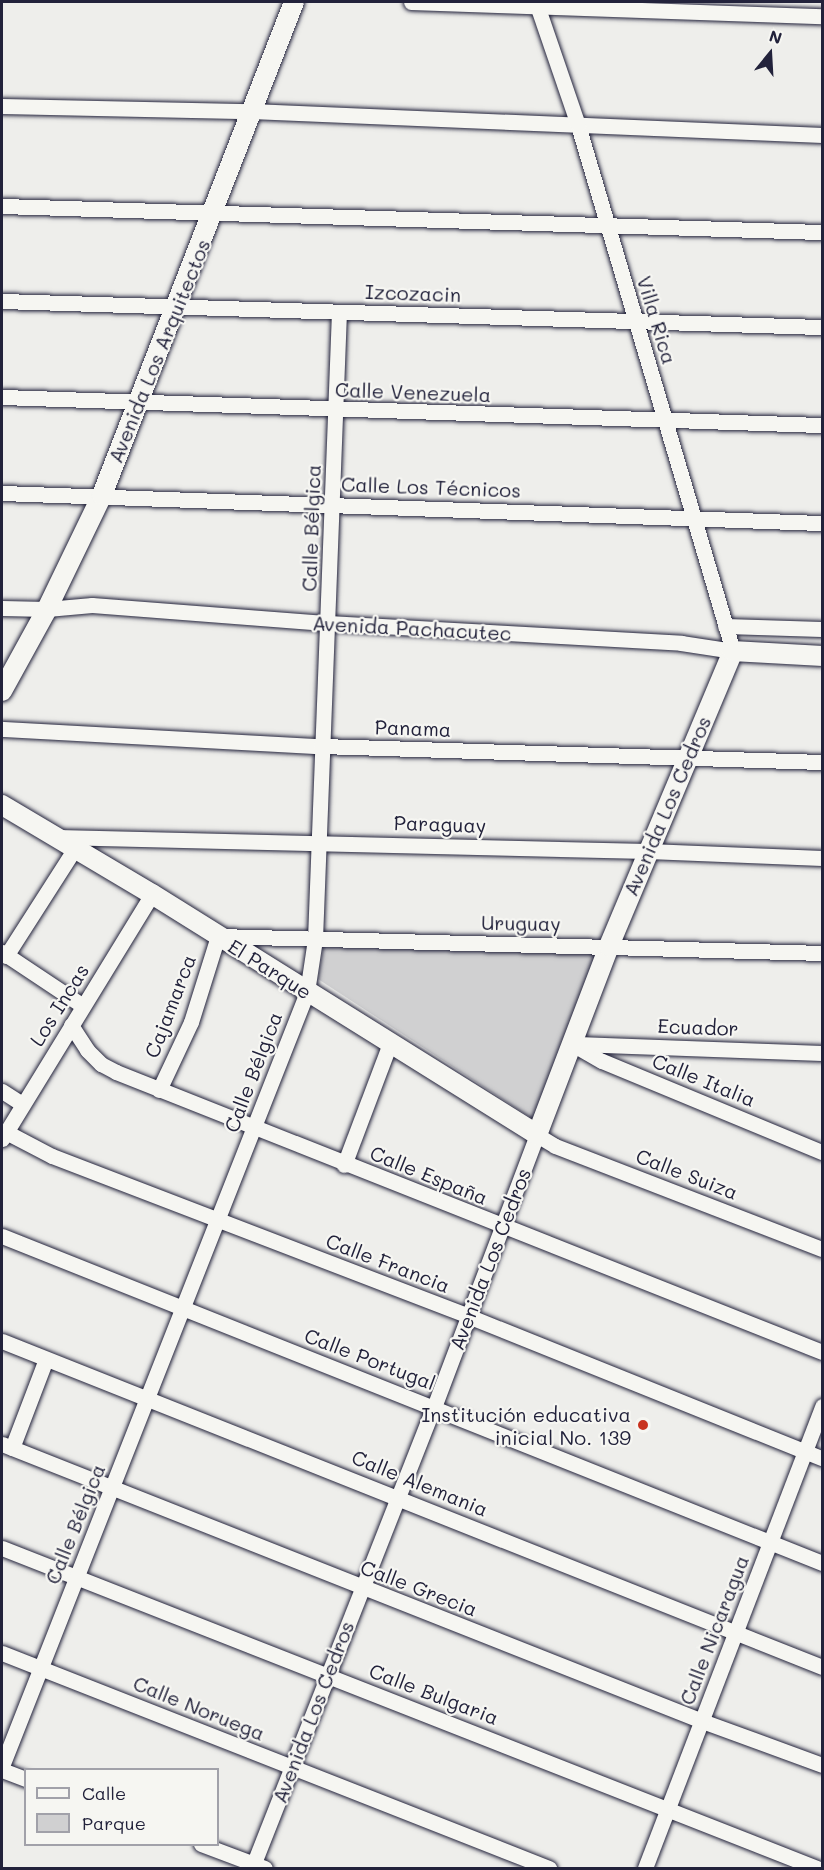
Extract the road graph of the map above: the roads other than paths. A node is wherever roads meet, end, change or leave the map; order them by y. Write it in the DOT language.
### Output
graph roads {
  1 [pos="294,2"];
  2 [pos="411,2"];
  3 [pos="537,4"];
  4 [pos="822,16"];
  5 [pos="2,106"];
  6 [pos="251,111"];
  7 [pos="578,125"];
  8 [pos="822,135"];
  9 [pos="2,206"];
  10 [pos="214,214"];
  11 [pos="607,224"];
  12 [pos="822,232"];
  13 [pos="2,301"];
  14 [pos="177,306"];
  15 [pos="339,312"];
  16 [pos="635,321"];
  17 [pos="822,327"];
  18 [pos="2,397"];
  19 [pos="139,402"];
  20 [pos="336,410"];
  21 [pos="666,421"];
  22 [pos="822,425"];
  23 [pos="2,493"];
  24 [pos="102,495"];
  25 [pos="334,504"];
  26 [pos="694,518"];
  27 [pos="822,523"];
  28 [pos="2,608"];
  29 [pos="47,609"];
  30 [pos="328,623"];
  31 [pos="725,626"];
  32 [pos="822,629"];
  33 [pos="733,651"];
  34 [pos="822,656"];
  35 [pos="2,691"];
  36 [pos="2,729"];
  37 [pos="321,746"];
  38 [pos="686,759"];
  39 [pos="822,762"];
  40 [pos="2,805"];
  41 [pos="57,837"];
  42 [pos="319,842"];
  43 [pos="75,848"];
  44 [pos="648,851"];
  45 [pos="822,858"];
  46 [pos="152,894"];
  47 [pos="218,936"];
  48 [pos="315,939"];
  49 [pos="609,946"];
  50 [pos="822,953"];
  51 [pos="4,954"];
  52 [pos="307,992"];
  53 [pos="83,1006"];
  54 [pos="71,1025"];
  55 [pos="390,1043"];
  56 [pos="572,1044"];
  57 [pos="822,1053"];
  58 [pos="159,1090"];
  59 [pos="2,1091"];
  60 [pos="22,1104"];
  61 [pos="254,1129"];
  62 [pos="537,1135"];
  63 [pos="4,1136"];
  64 [pos="822,1152"];
  65 [pos="344,1165"];
  66 [pos="218,1220"];
  67 [pos="502,1227"];
  68 [pos="2,1236"];
  69 [pos="822,1249"];
  70 [pos="183,1310"];
  71 [pos="468,1316"];
  72 [pos="2,1341"];
  73 [pos="822,1352"];
  74 [pos="46,1359"];
  75 [pos="148,1399"];
  76 [pos="822,1406"];
  77 [pos="434,1407"];
  78 [pos="7,1446"];
  79 [pos="805,1451"];
  80 [pos="822,1458"];
  81 [pos="112,1487"];
  82 [pos="398,1497"];
  83 [pos="770,1544"];
  84 [pos="2,1548"];
  85 [pos="822,1563"];
  86 [pos="76,1578"];
  87 [pos="362,1588"];
  88 [pos="736,1631"];
  89 [pos="2,1653"];
  90 [pos="822,1667"];
  91 [pos="40,1668"];
  92 [pos="326,1674"];
  93 [pos="702,1721"];
  94 [pos="822,1765"];
  95 [pos="291,1767"];
  96 [pos="2,1768"];
  97 [pos="24,1778"];
  98 [pos="668,1809"];
  99 [pos="204,1846"];
  100 [pos="257,1867"];
  101 [pos="549,1869"];
  102 [pos="645,1869"];
  103 [pos="817,1869"];
  1 -- 6 [label="main road, Avenida Los Arquitectos"];
  2 -- 3 [label="street"];
  3 -- 4 [label="street"];
  3 -- 7 [label="street, Villa Rica"];
  5 -- 6 [label="street"];
  6 -- 7 [label="street"];
  6 -- 10 [label="main road, Avenida Los Arquitectos"];
  7 -- 8 [label="street"];
  7 -- 11 [label="street, Villa Rica"];
  9 -- 10 [label="street"];
  10 -- 11 [label="street"];
  10 -- 14 [label="main road, Avenida Los Arquitectos"];
  11 -- 12 [label="street"];
  11 -- 16 [label="street, Villa Rica"];
  13 -- 14 [label="street, Izcozacin"];
  14 -- 15 [label="street, Izcozacin"];
  14 -- 19 [label="main road, Avenida Los Arquitectos"];
  15 -- 16 [label="street, Izcozacin"];
  15 -- 20 [label="street, Calle Bélgica"];
  16 -- 17 [label="street, Izcozacin"];
  16 -- 21 [label="street, Villa Rica"];
  18 -- 19 [label="street, Calle Venezuela"];
  19 -- 20 [label="street, Calle Venezuela"];
  19 -- 24 [label="main road, Avenida Los Arquitectos"];
  20 -- 21 [label="street, Calle Venezuela"];
  20 -- 25 [label="street, Calle Bélgica"];
  21 -- 22 [label="street, Calle Venezuela"];
  21 -- 26 [label="street, Villa Rica"];
  23 -- 24 [label="street, Calle Los Técnicos"];
  24 -- 25 [label="street, Calle Los Técnicos"];
  24 -- 29 [label="main road, Avenida Los Arquitectos"];
  25 -- 26 [label="street, Calle Los Técnicos"];
  25 -- 30 [label="street, Calle Bélgica"];
  26 -- 27 [label="street, Calle Los Técnicos"];
  26 -- 31 [label="street, Villa Rica"];
  28 -- 29 [label="street, Avenida Pachacutec"];
  29 -- 30 [label="street, Avenida Pachacutec"];
  29 -- 35 [label="main road, Avenida Los Arquitectos"];
  30 -- 33 [label="street, Avenida Pachacutec"];
  30 -- 37 [label="street, Calle Bélgica"];
  31 -- 32 [label="street"];
  31 -- 33 [label="street, Villa Rica"];
  33 -- 34 [label="main road, Avenida Pachacutec"];
  33 -- 38 [label="main road, Avenida Los Cedros"];
  36 -- 37 [label="street, Panama"];
  37 -- 38 [label="street, Panama"];
  37 -- 42 [label="street, Calle Bélgica"];
  38 -- 39 [label="street, Panama"];
  38 -- 44 [label="main road, Avenida Los Cedros"];
  40 -- 41 [label="main road, El Parque"];
  41 -- 42 [label="street, Paraguay"];
  41 -- 43 [label="main road, El Parque"];
  42 -- 44 [label="street, Paraguay"];
  42 -- 48 [label="street, Calle Bélgica"];
  43 -- 46 [label="main road, El Parque"];
  43 -- 51 [label="street"];
  44 -- 45 [label="street, Paraguay"];
  44 -- 49 [label="main road, Avenida Los Cedros"];
  46 -- 47 [label="main road, El Parque"];
  46 -- 53 [label="street, Los Incas"];
  47 -- 48 [label="street, Uruguay"];
  47 -- 52 [label="main road, El Parque"];
  47 -- 58 [label="street, Cajamarca"];
  48 -- 49 [label="street, Uruguay"];
  48 -- 52 [label="street, Calle Bélgica"];
  49 -- 50 [label="street, Uruguay"];
  49 -- 56 [label="main road, Avenida Los Cedros"];
  51 -- 53 [label="street"];
  52 -- 55 [label="main road, El Parque"];
  52 -- 61 [label="street, Calle Bélgica"];
  53 -- 54 [label="street, Los Incas"];
  54 -- 58 [label="street, Calle España"];
  54 -- 60 [label="street, Los Incas"];
  55 -- 62 [label="main road, El Parque"];
  55 -- 65 [label="street"];
  56 -- 57 [label="street, Ecuador"];
  56 -- 62 [label="main road, Avenida Los Cedros"];
  56 -- 64 [label="street, Calle Italia"];
  58 -- 61 [label="street, Calle España"];
  59 -- 60 [label="street"];
  60 -- 63 [label="street, Los Incas"];
  61 -- 65 [label="street, Calle España"];
  61 -- 66 [label="street, Calle Bélgica"];
  62 -- 67 [label="street, Avenida Los Cedros"];
  62 -- 69 [label="street, Calle Suiza"];
  63 -- 66 [label="street, Calle Francia"];
  65 -- 67 [label="street, Calle España"];
  66 -- 70 [label="street, Calle Bélgica"];
  66 -- 71 [label="street, Calle Francia"];
  67 -- 71 [label="street, Avenida Los Cedros"];
  67 -- 73 [label="street, Calle España"];
  68 -- 70 [label="street, Calle Portugal"];
  70 -- 75 [label="street, Calle Bélgica"];
  70 -- 77 [label="street, Calle Portugal"];
  71 -- 77 [label="street, Avenida Los Cedros"];
  71 -- 79 [label="street, Calle Francia"];
  72 -- 74 [label="street, Calle Alemania"];
  74 -- 75 [label="street, Calle Alemania"];
  74 -- 78 [label="street"];
  75 -- 81 [label="street, Calle Bélgica"];
  75 -- 82 [label="street, Calle Alemania"];
  76 -- 79 [label="street, Calle Nicaragua"];
  77 -- 82 [label="street, Avenida Los Cedros"];
  77 -- 83 [label="street, Calle Portugal"];
  78 -- 81 [label="street, Calle Grecia"];
  79 -- 80 [label="street, Calle Francia"];
  79 -- 83 [label="street, Calle Nicaragua"];
  81 -- 86 [label="street, Calle Bélgica"];
  81 -- 87 [label="street, Calle Grecia"];
  82 -- 87 [label="street, Avenida Los Cedros"];
  82 -- 88 [label="street, Calle Alemania"];
  83 -- 85 [label="street, Calle Portugal"];
  83 -- 88 [label="street, Calle Nicaragua"];
  84 -- 86 [label="street, Calle Bulgaria"];
  86 -- 91 [label="street, Calle Bélgica"];
  86 -- 92 [label="street, Calle Bulgaria"];
  87 -- 92 [label="street, Avenida Los Cedros"];
  87 -- 93 [label="street, Calle Grecia"];
  88 -- 90 [label="street, Calle Alemania"];
  88 -- 93 [label="street, Calle Nicaragua"];
  89 -- 91 [label="street, Calle Noruega"];
  91 -- 95 [label="street, Calle Noruega"];
  91 -- 96 [label="street, Calle Bélgica"];
  92 -- 95 [label="street, Avenida Los Cedros"];
  92 -- 98 [label="street, Calle Bulgaria"];
  93 -- 94 [label="street, Calle Grecia"];
  93 -- 98 [label="street, Calle Nicaragua"];
  95 -- 100 [label="street, Avenida Los Cedros"];
  95 -- 101 [label="street, Calle Noruega"];
  96 -- 97 [label="street"];
  98 -- 102 [label="street, Calle Nicaragua"];
  98 -- 103 [label="street, Calle Bulgaria"];
  99 -- 100 [label="street"];
}
